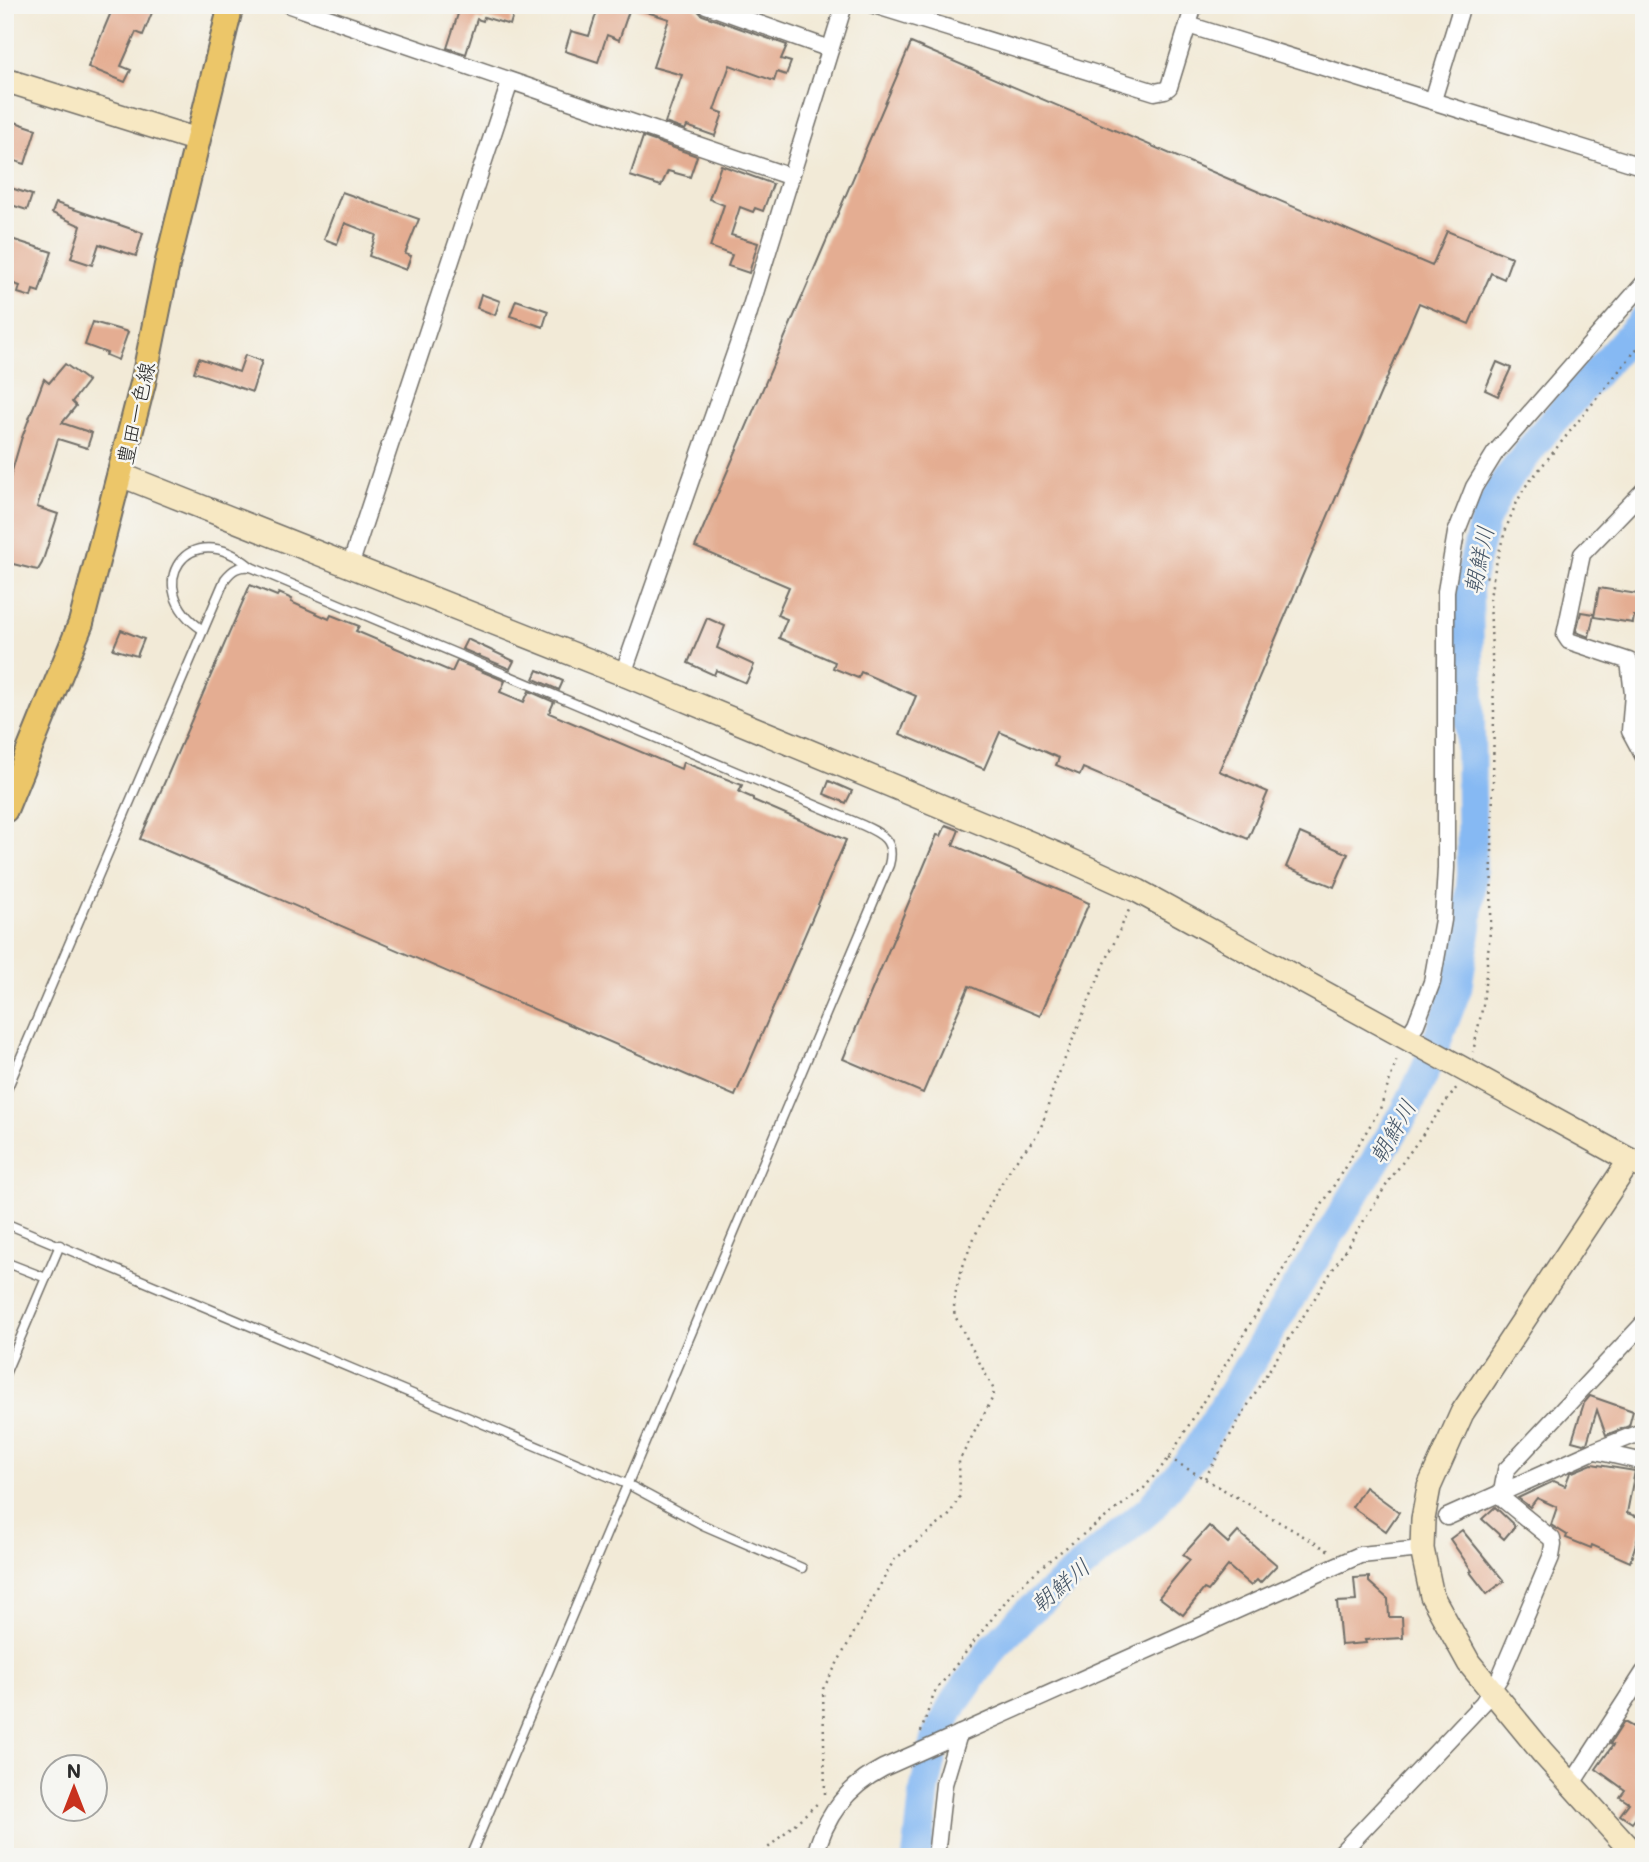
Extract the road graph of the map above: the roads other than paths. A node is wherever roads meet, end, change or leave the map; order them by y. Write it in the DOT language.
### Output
graph roads {
  1 [pos="231,5"];
  2 [pos="290,5"];
  3 [pos="706,5"];
  4 [pos="844,5"];
  5 [pos="874,5"];
  6 [pos="1194,5"];
  7 [pos="1462,5"];
  8 [pos="1188,25"];
  9 [pos="831,48"];
  10 [pos="5,80"];
  11 [pos="510,82"];
  12 [pos="1433,100"];
  13 [pos="197,140"];
  14 [pos="1644,167"];
  15 [pos="791,177"];
  16 [pos="1644,283"];
  17 [pos="121,475"];
  18 [pos="1644,490"];
  19 [pos="350,566"];
  20 [pos="251,567"];
  21 [pos="203,630"];
  22 [pos="623,674"];
  23 [pos="1638,691"];
  24 [pos="1644,757"];
  25 [pos="5,810"];
  26 [pos="1413,1041"];
  27 [pos="5,1094"];
  28 [pos="1637,1164"];
  29 [pos="5,1223"];
  30 [pos="60,1245"];
  31 [pos="5,1262"];
  32 [pos="46,1278"];
  33 [pos="1644,1323"];
  34 [pos="5,1374"];
  35 [pos="1644,1431"];
  36 [pos="1594,1451"];
  37 [pos="1644,1462"];
  38 [pos="629,1485"];
  39 [pos="1502,1492"];
  40 [pos="1447,1517"];
  41 [pos="1422,1549"];
  42 [pos="802,1568"];
  43 [pos="1644,1672"];
  44 [pos="1491,1692"];
  45 [pos="956,1735"];
  46 [pos="1571,1785"];
  47 [pos="470,1857"];
  48 [pos="815,1857"];
  49 [pos="936,1857"];
  50 [pos="1337,1857"];
  51 [pos="1637,1857"];
  1 -- 13 [label="main road, 豊田一色線"];
  2 -- 11 [label="street"];
  3 -- 9 [label="street"];
  4 -- 9 [label="street"];
  5 -- 8 [label="street"];
  6 -- 8 [label="street"];
  7 -- 12 [label="street"];
  8 -- 12 [label="street"];
  9 -- 15 [label="street"];
  10 -- 13 [label="street"];
  11 -- 15 [label="street"];
  11 -- 19 [label="street"];
  12 -- 14 [label="street"];
  13 -- 17 [label="main road, 豊田一色線"];
  15 -- 22 [label="street"];
  16 -- 26 [label="street"];
  17 -- 19 [label="street"];
  17 -- 25 [label="main road, 豊田一色線"];
  18 -- 23 [label="street"];
  19 -- 22 [label="street"];
  20 -- 21 [label="lane"];
  20 -- 21 [label="lane"];
  20 -- 38 [label="lane"];
  21 -- 27 [label="lane"];
  22 -- 26 [label="street"];
  23 -- 24 [label="street"];
  26 -- 28 [label="street"];
  28 -- 41 [label="street"];
  29 -- 30 [label="lane"];
  30 -- 32 [label="lane"];
  30 -- 38 [label="lane"];
  31 -- 32 [label="lane"];
  32 -- 34 [label="lane"];
  33 -- 39 [label="street"];
  35 -- 36 [label="street"];
  36 -- 37 [label="street"];
  36 -- 39 [label="street"];
  38 -- 42 [label="lane"];
  38 -- 47 [label="lane"];
  39 -- 40 [label="street"];
  39 -- 44 [label="street"];
  41 -- 44 [label="street"];
  41 -- 45 [label="street"];
  43 -- 46 [label="street"];
  44 -- 46 [label="street"];
  44 -- 50 [label="street"];
  45 -- 48 [label="street"];
  45 -- 49 [label="street"];
  46 -- 51 [label="street"];
}
